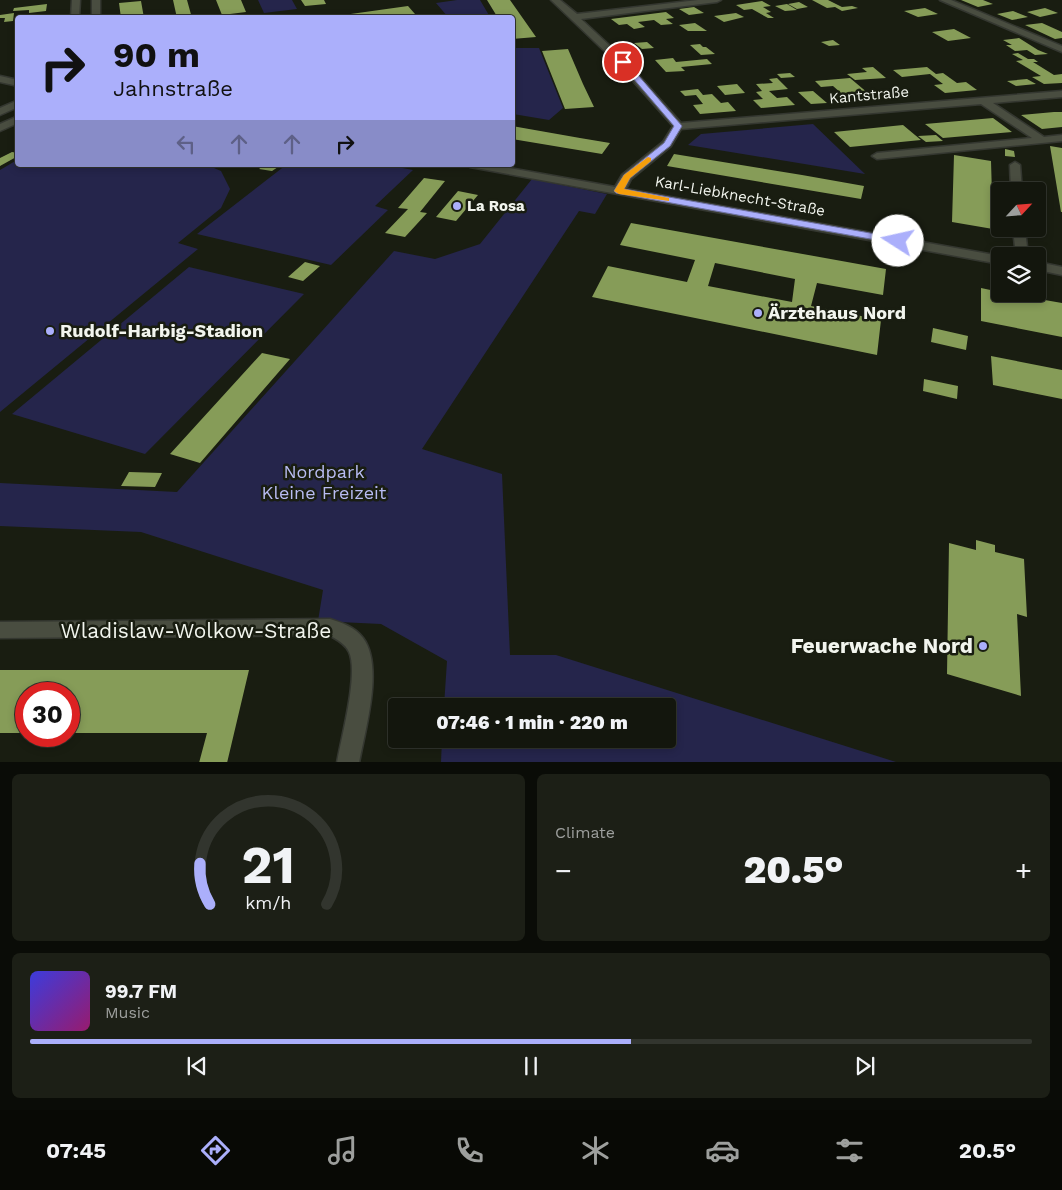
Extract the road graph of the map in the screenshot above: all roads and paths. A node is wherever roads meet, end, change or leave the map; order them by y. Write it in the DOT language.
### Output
graph roads {
  1 [pos="76,0"];
  2 [pos="96,0"];
  3 [pos="555,0"];
  4 [pos="717,0"];
  5 [pos="944,0"];
  6 [pos="75,15"];
  7 [pos="96,15"];
  8 [pos="575,17"];
  9 [pos="1062,49"];
  10 [pos="0,79"];
  11 [pos="15,82"];
  12 [pos="1062,94"];
  13 [pos="984,101"];
  14 [pos="15,104"];
  15 [pos="0,112"];
  16 [pos="15,120"];
  17 [pos="678,126"];
  18 [pos="0,128"];
  19 [pos="1062,138"];
  20 [pos="1042,140"];
  21 [pos="877,156"];
  22 [pos="1015,165"];
  23 [pos="485,167"];
  24 [pos="1016,182"];
  25 [pos="619,191"];
  26 [pos="991,258"];
  27 [pos="1046,268"];
  28 [pos="1062,271"];
  29 [pos="0,630"];
  30 [pos="348,762"];
  1 -- 6 [label="street"];
  2 -- 7 [label="street"];
  3 -- 8 [label="street"];
  4 -- 8 [label="street"];
  5 -- 9 [label="street"];
  8 -- 17 [label="street"];
  10 -- 11 [label="street"];
  12 -- 13 [label="street, Kantstraße"];
  13 -- 17 [label="street, Kantstraße"];
  13 -- 20 [label="street"];
  14 -- 15 [label="street"];
  16 -- 18 [label="street"];
  17 -- 25 [label="street"];
  19 -- 20 [label="street"];
  20 -- 21 [label="street"];
  22 -- 24 [label="street"];
  23 -- 25 [label="street, Karl-Liebknecht-Straße"];
  25 -- 26 [label="street, Karl-Liebknecht-Straße"];
  27 -- 28 [label="street"];
  29 -- 30 [label="street, Wladislaw-Wolkow-Straße"];
}
